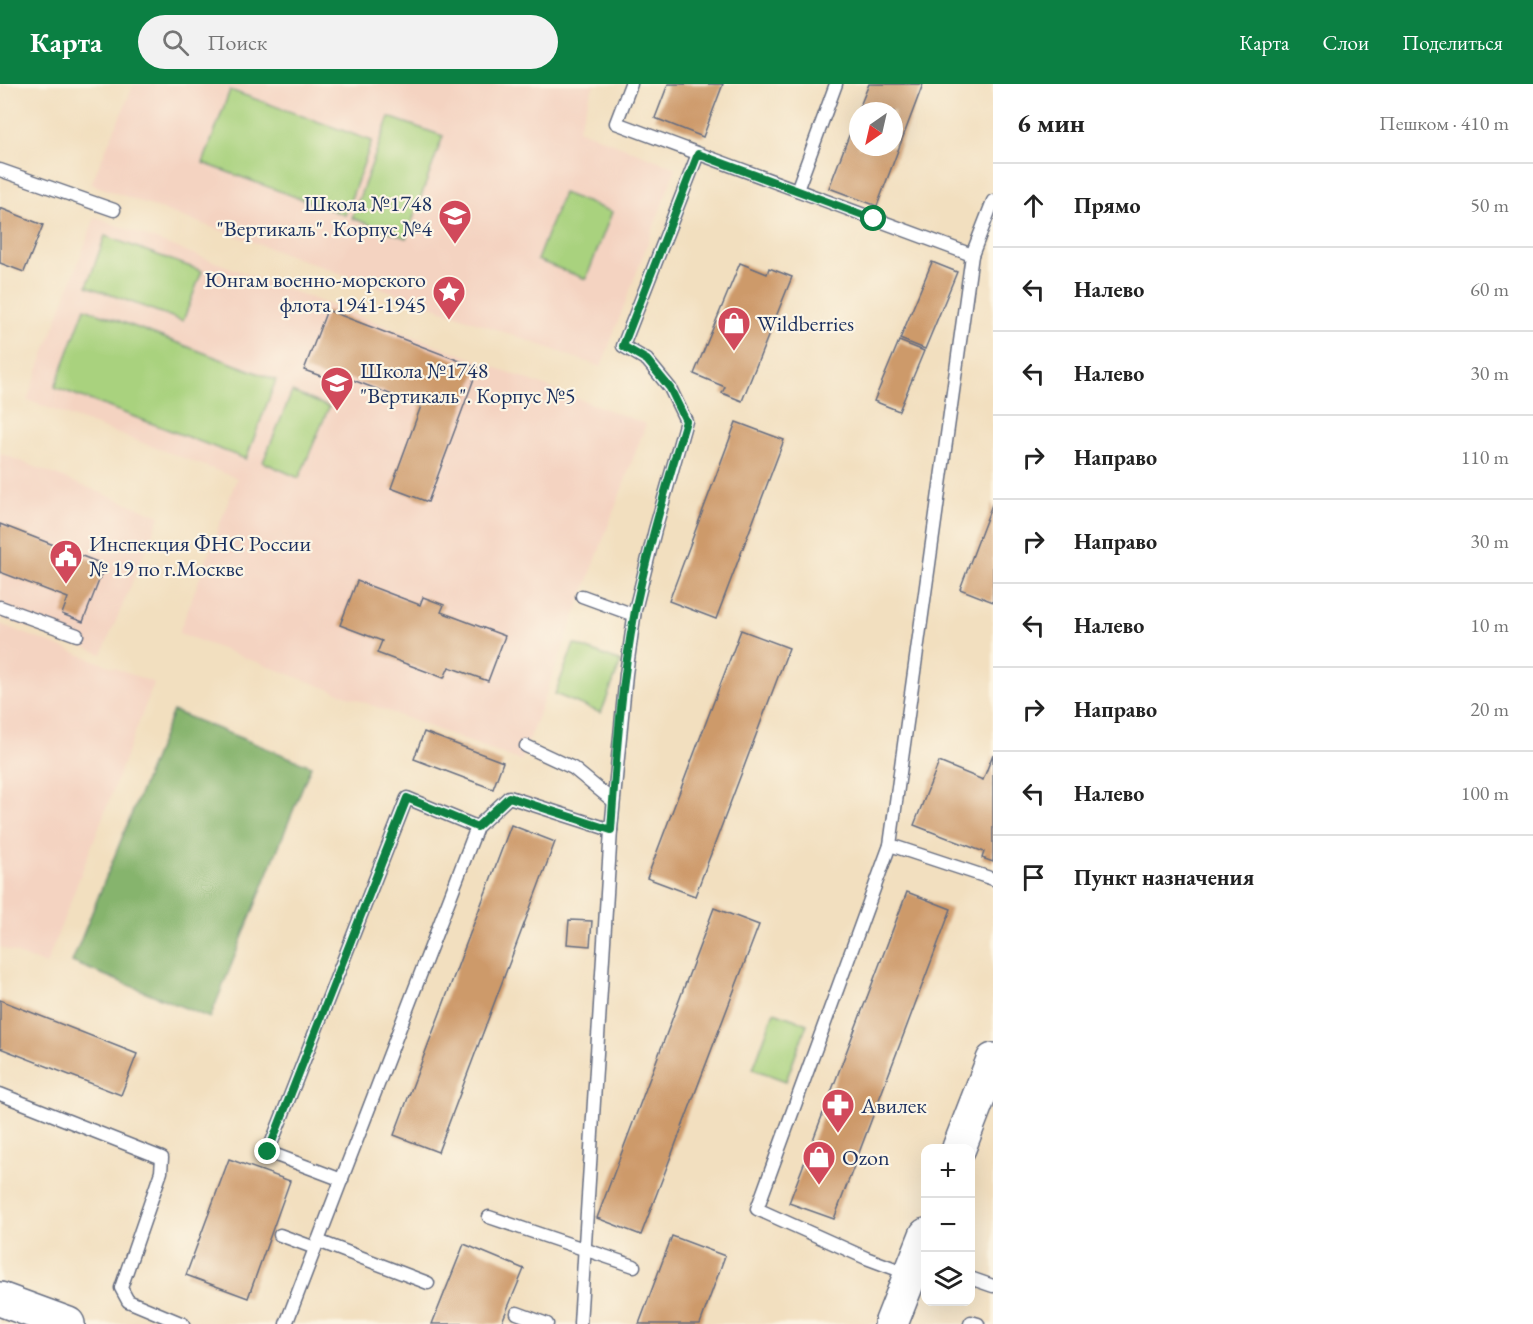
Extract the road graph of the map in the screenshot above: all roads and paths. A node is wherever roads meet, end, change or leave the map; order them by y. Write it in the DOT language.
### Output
graph roads {
  1 [pos="631,84"];
  2 [pos="836,84"];
  3 [pos="698,154"];
  4 [pos="0,170"];
  5 [pos="797,190"];
  6 [pos="993,201"];
  7 [pos="114,210"];
  8 [pos="972,255"];
  9 [pos="582,596"];
  10 [pos="0,607"];
  11 [pos="634,615"];
  12 [pos="77,635"];
  13 [pos="526,746"];
  14 [pos="613,801"];
  15 [pos="477,827"];
  16 [pos="611,830"];
  17 [pos="890,845"];
  18 [pos="993,879"];
  19 [pos="993,1060"];
  20 [pos="0,1094"];
  21 [pos="961,1144"];
  22 [pos="342,1180"];
  23 [pos="489,1217"];
  24 [pos="280,1235"];
  25 [pos="317,1245"];
  26 [pos="585,1249"];
  27 [pos="919,1258"];
  28 [pos="634,1266"];
  29 [pos="975,1280"];
  30 [pos="428,1283"];
  31 [pos="993,1286"];
  32 [pos="0,1299"];
  33 [pos="517,1313"];
  34 [pos="68,1324"];
  35 [pos="183,1324"];
  36 [pos="286,1324"];
  37 [pos="547,1324"];
  38 [pos="580,1324"];
  39 [pos="891,1324"];
  40 [pos="970,1324"];
  41 [pos="978,1324"];
  1 -- 3 [label="lane"];
  2 -- 5 [label="lane"];
  3 -- 5 [label="lane"];
  3 -- 11 [label="lane"];
  4 -- 7 [label="lane"];
  5 -- 8 [label="lane"];
  6 -- 8 [label="lane"];
  8 -- 17 [label="lane"];
  9 -- 11 [label="lane"];
  10 -- 12 [label="lane"];
  11 -- 14 [label="lane"];
  13 -- 14 [label="lane"];
  14 -- 16 [label="lane"];
  15 -- 16 [label="lane"];
  15 -- 22 [label="lane"];
  15 -- 22 [label="lane"];
  16 -- 26 [label="lane"];
  17 -- 18 [label="lane"];
  17 -- 27 [label="lane"];
  19 -- 21 [label="street"];
  20 -- 35 [label="lane"];
  22 -- 25 [label="lane"];
  23 -- 26 [label="lane"];
  24 -- 25 [label="lane"];
  25 -- 30 [label="lane"];
  25 -- 36 [label="lane"];
  26 -- 28 [label="lane"];
  26 -- 38 [label="lane"];
  27 -- 39 [label="street"];
  29 -- 31 [label="lane"];
  32 -- 34 [label="street"];
  33 -- 37 [label="lane"];
  40 -- 41 [label="lane"];
}
